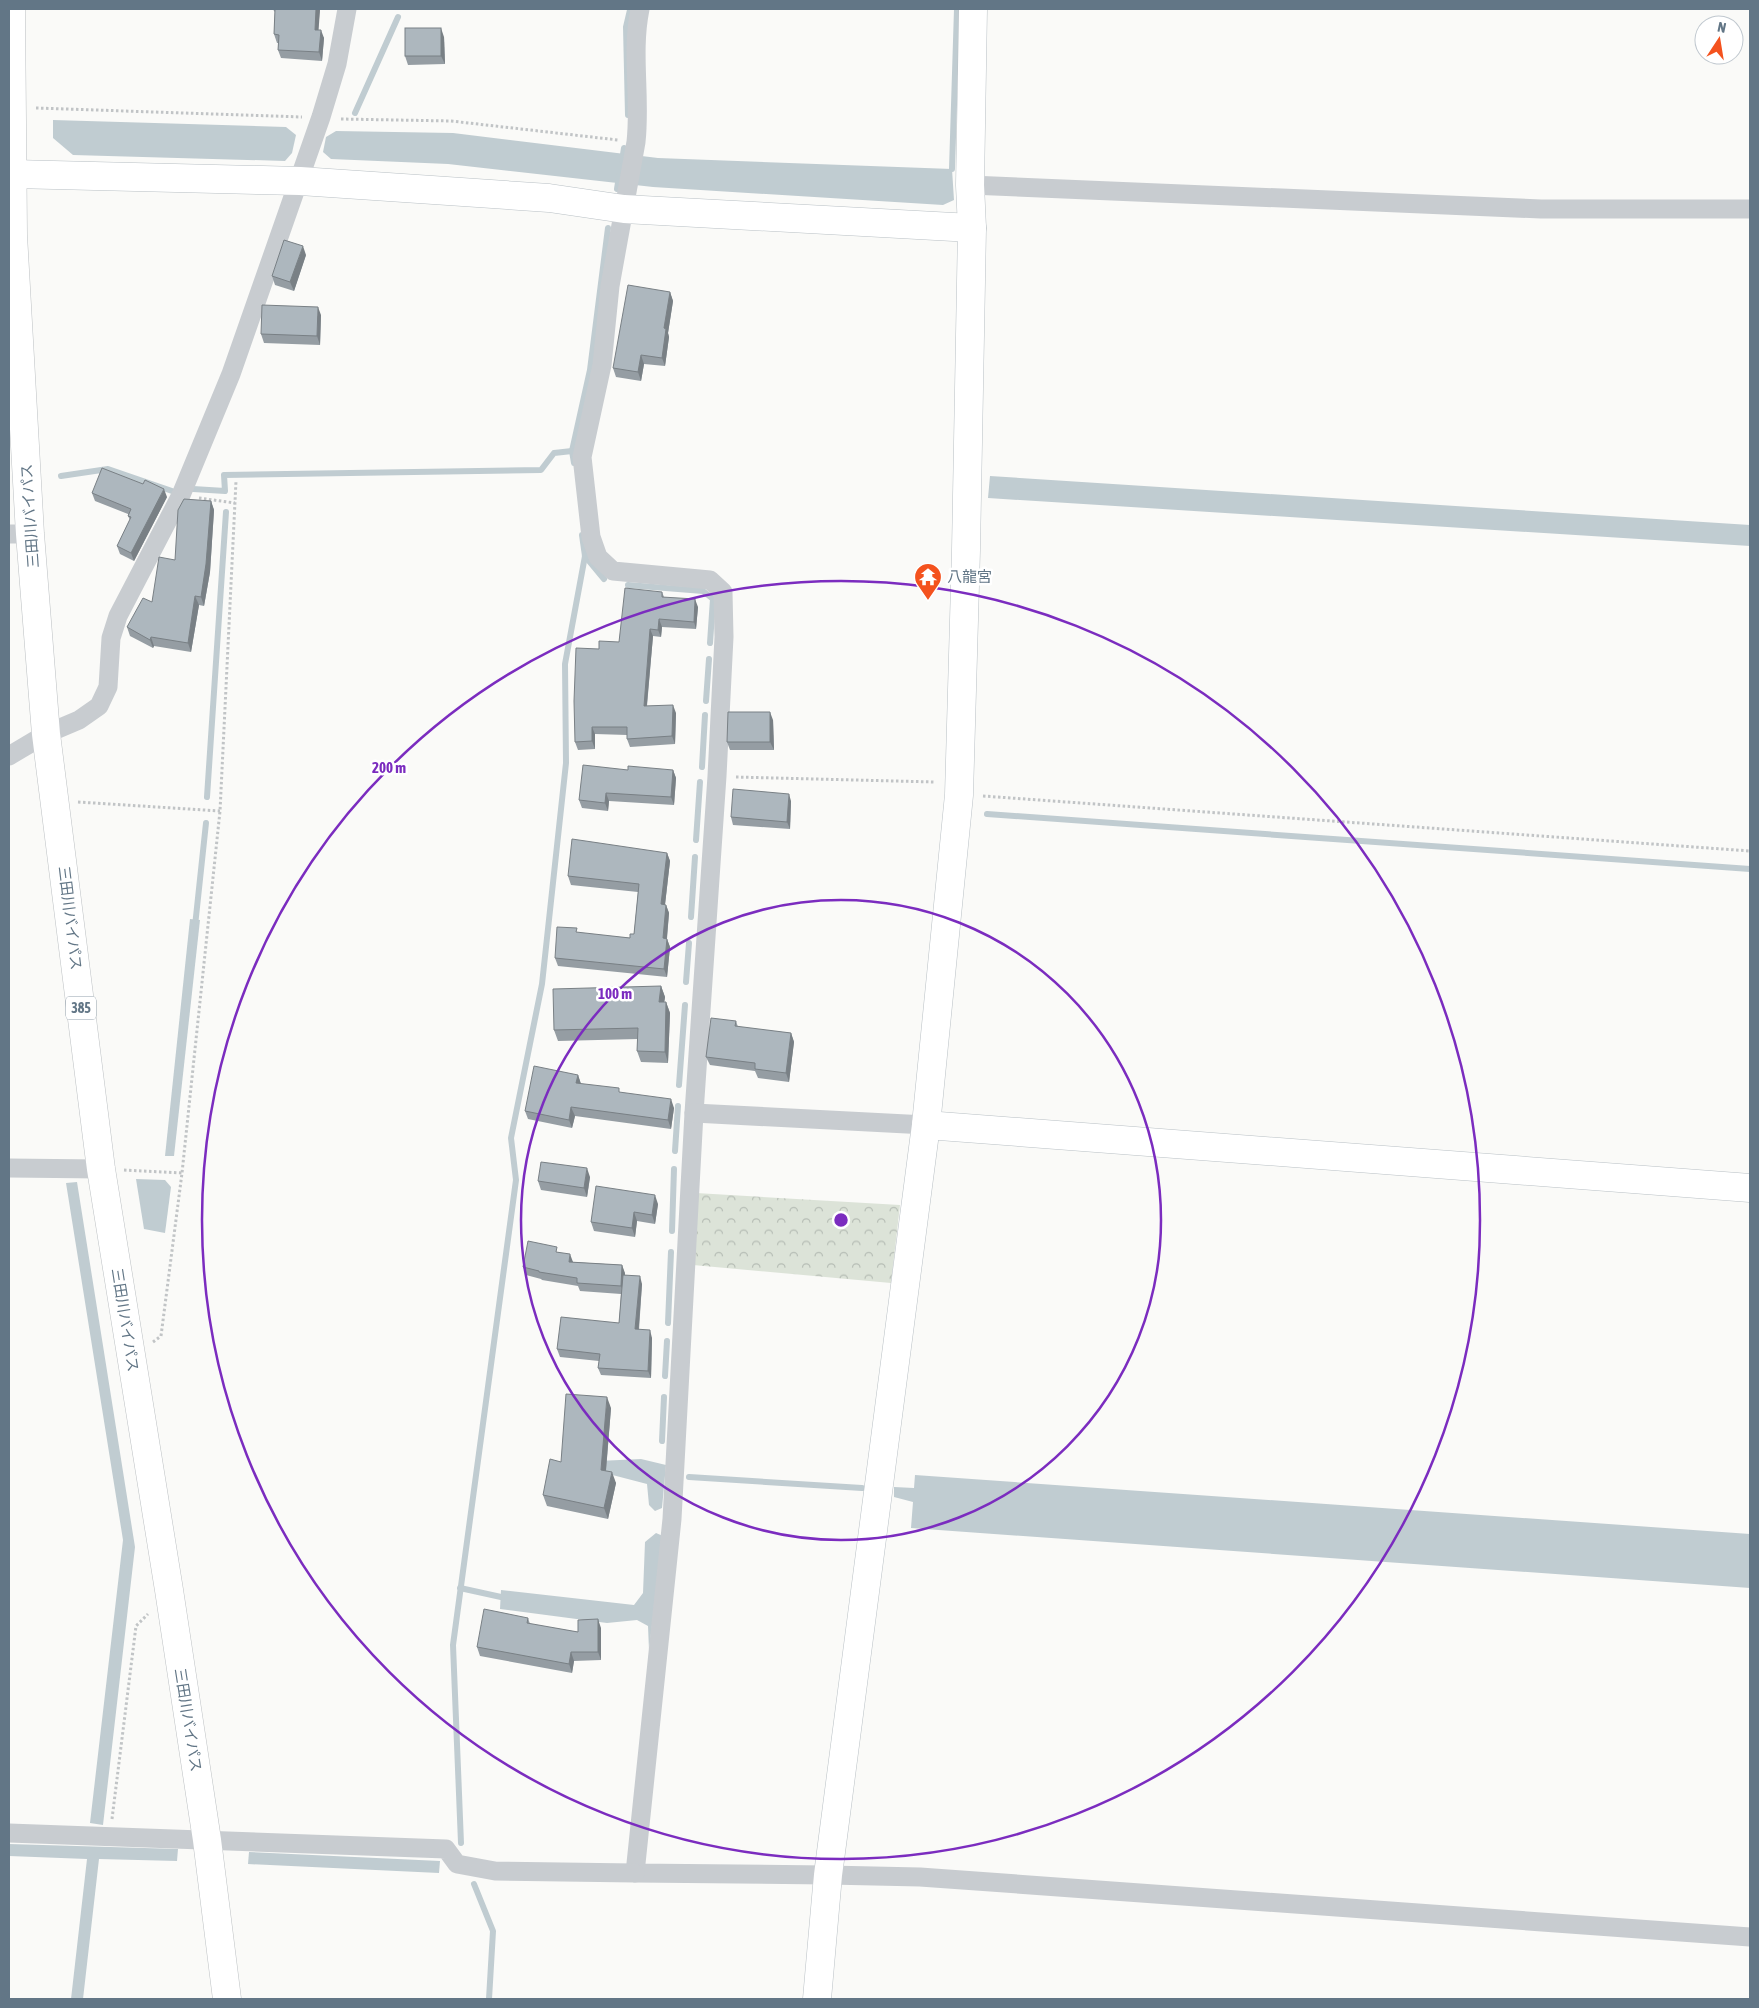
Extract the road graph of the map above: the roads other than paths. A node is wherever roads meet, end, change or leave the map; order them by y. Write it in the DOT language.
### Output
graph roads {
  1 [pos="11,9"];
  2 [pos="347,9"];
  3 [pos="640,9"];
  4 [pos="973,9"];
  5 [pos="13,174"];
  6 [pos="300,181"];
  7 [pos="970,185"];
  8 [pos="626,200"];
  9 [pos="1750,209"];
  10 [pos="972,228"];
  11 [pos="19,534"];
  12 [pos="46,734"];
  13 [pos="9,756"];
  14 [pos="694,1113"];
  15 [pos="926,1125"];
  16 [pos="9,1168"];
  17 [pos="101,1169"];
  18 [pos="1750,1188"];
  19 [pos="9,1834"];
  20 [pos="206,1840"];
  21 [pos="635,1873"];
  22 [pos="828,1875"];
  23 [pos="1750,1938"];
  24 [pos="227,1999"];
  25 [pos="817,1999"];
  1 -- 5 [label="main road, 三田川バイパス / 385"];
  2 -- 6 [label="street"];
  3 -- 8 [label="street"];
  4 -- 7 [label="main road"];
  5 -- 6 [label="main road"];
  5 -- 11 [label="main road, 三田川バイパス / 385"];
  6 -- 8 [label="main road"];
  6 -- 12 [label="street"];
  7 -- 9 [label="street"];
  7 -- 10 [label="main road"];
  8 -- 10 [label="main road"];
  8 -- 14 [label="street"];
  10 -- 15 [label="main road"];
  11 -- 12 [label="main road, 三田川バイパス / 385"];
  12 -- 13 [label="street"];
  12 -- 17 [label="main road, 三田川バイパス / 385"];
  14 -- 15 [label="street"];
  14 -- 21 [label="street"];
  15 -- 18 [label="main road"];
  15 -- 22 [label="main road"];
  16 -- 17 [label="street"];
  17 -- 20 [label="main road, 三田川バイパス / 385"];
  19 -- 20 [label="street"];
  20 -- 21 [label="street"];
  20 -- 24 [label="main road, 三田川バイパス / 385"];
  21 -- 22 [label="street"];
  22 -- 23 [label="street"];
  22 -- 25 [label="main road"];
}
